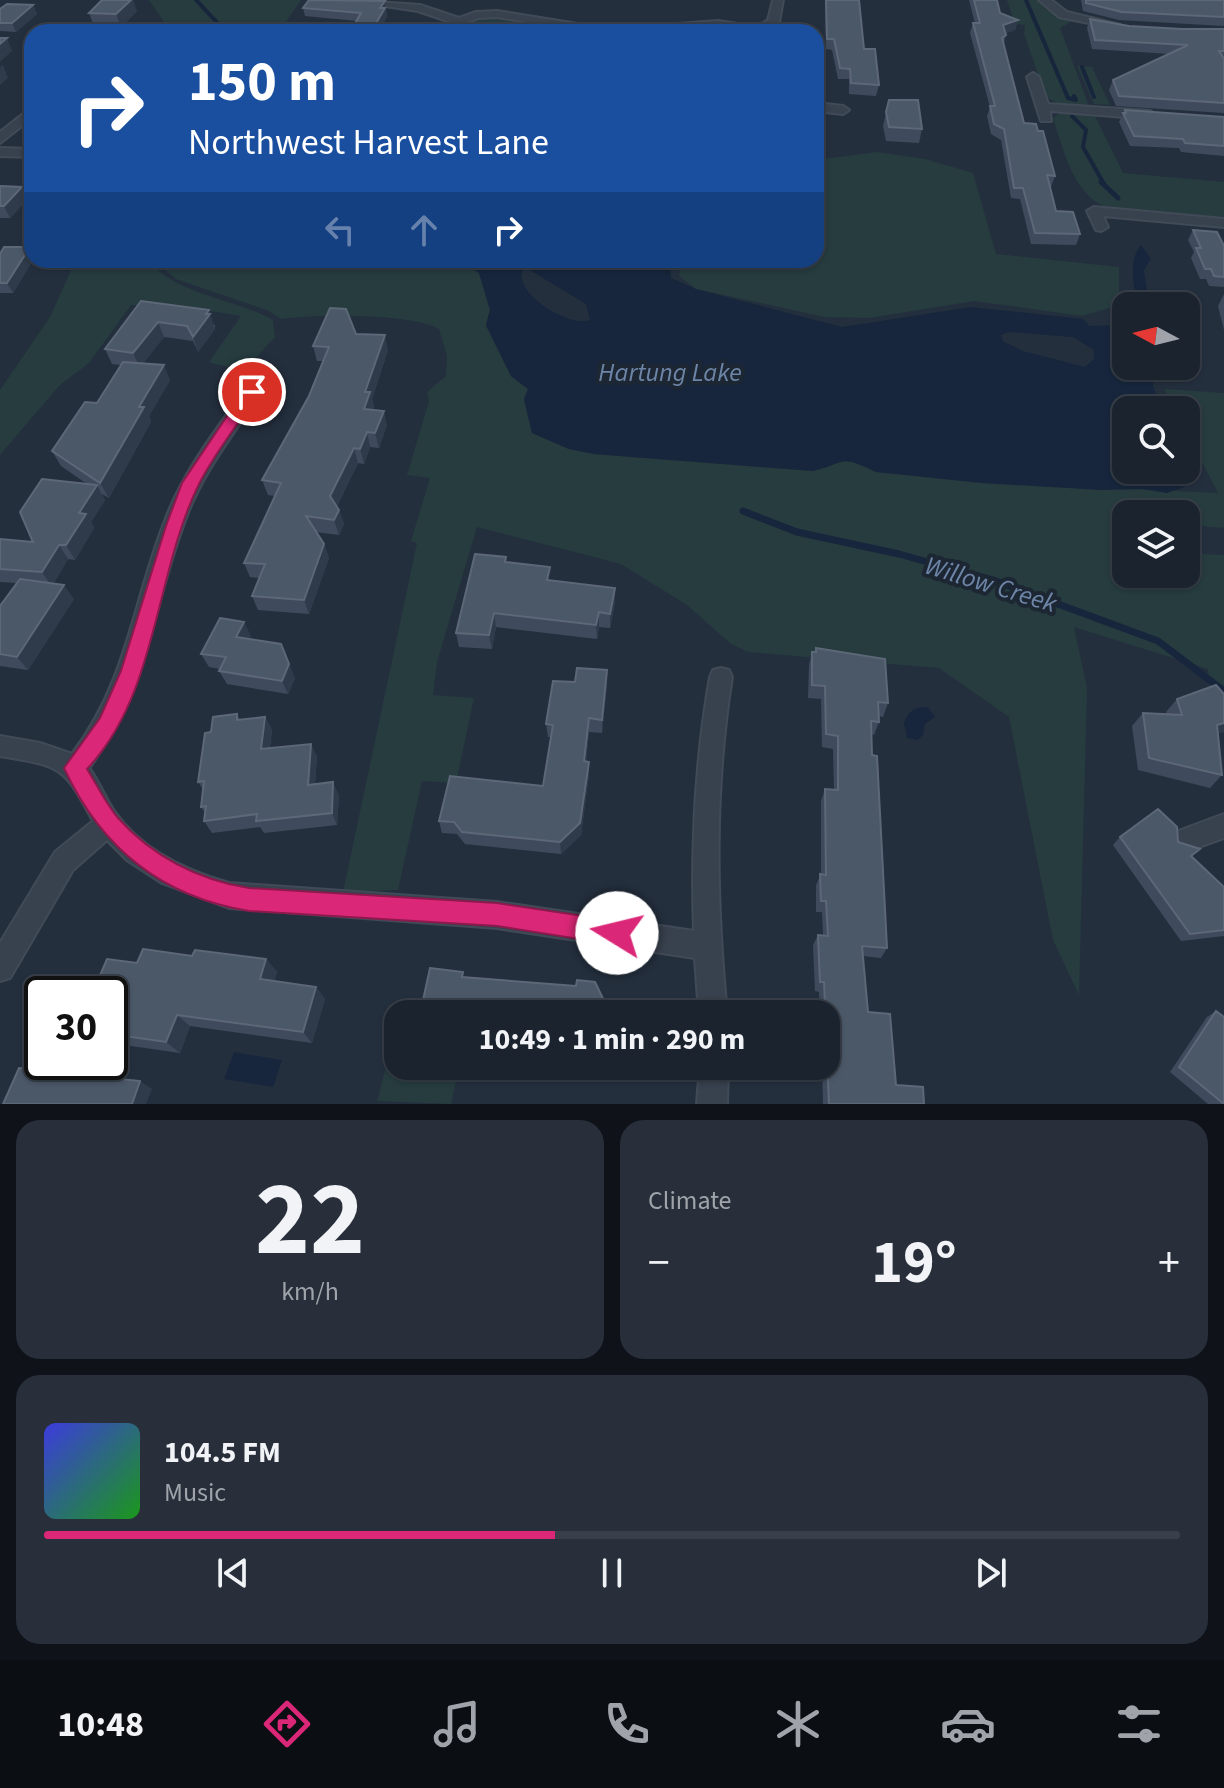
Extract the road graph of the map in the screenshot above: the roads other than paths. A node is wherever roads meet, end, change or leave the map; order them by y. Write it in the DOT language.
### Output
graph roads {
  1 [pos="351,0"];
  2 [pos="778,0"];
  3 [pos="1044,0"];
  4 [pos="451,24"];
  5 [pos="462,24"];
  6 [pos="559,24"];
  7 [pos="770,24"];
  8 [pos="1125,26"];
  9 [pos="1033,77"];
  10 [pos="824,108"];
  11 [pos="843,110"];
  12 [pos="1164,116"];
  13 [pos="24,118"];
  14 [pos="0,139"];
  15 [pos="0,152"];
  16 [pos="24,153"];
  17 [pos="1086,196"];
  18 [pos="1094,211"];
  19 [pos="1224,223"];
  20 [pos="1101,227"];
  21 [pos="252,392"];
  22 [pos="721,677"];
  23 [pos="0,746"];
  24 [pos="75,768"];
  25 [pos="108,823"];
  26 [pos="1224,826"];
  27 [pos="1182,841"];
  28 [pos="706,946"];
  29 [pos="0,968"];
  30 [pos="712,1000"];
  31 [pos="713,1080"];
  32 [pos="712,1104"];
  1 -- 4 [label="street"];
  2 -- 7 [label="street"];
  3 -- 8 [label="street"];
  5 -- 6 [label="street"];
  9 -- 12 [label="street"];
  10 -- 11 [label="street"];
  13 -- 14 [label="street"];
  15 -- 16 [label="street"];
  17 -- 18 [label="street"];
  18 -- 19 [label="street"];
  18 -- 20 [label="street"];
  21 -- 24 [label="street"];
  22 -- 28 [label="street"];
  23 -- 24 [label="street"];
  24 -- 25 [label="street"];
  25 -- 28 [label="street"];
  25 -- 29 [label="street"];
  26 -- 27 [label="street"];
  28 -- 30 [label="street"];
  31 -- 32 [label="street"];
}
